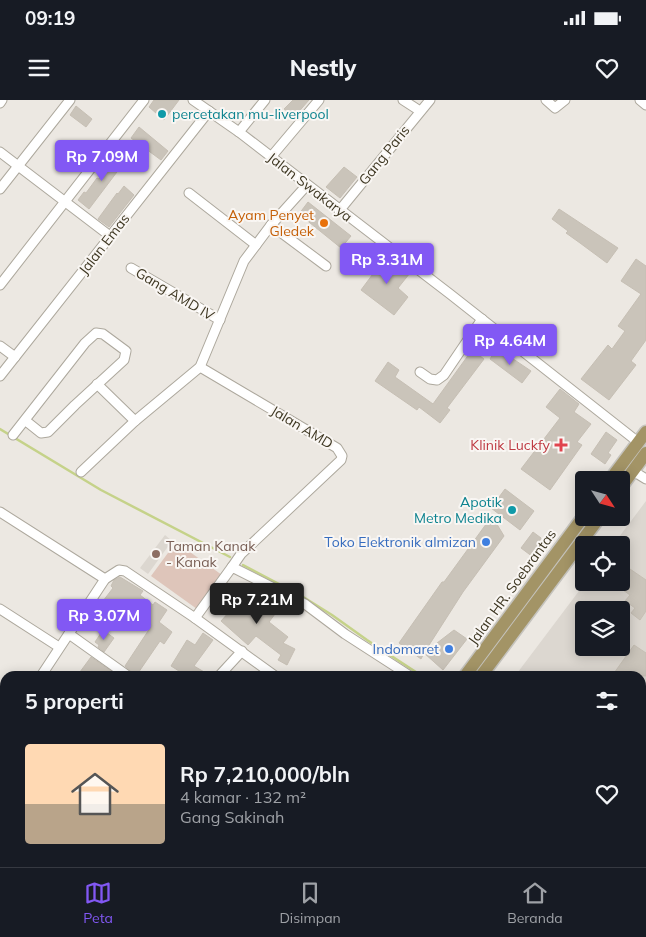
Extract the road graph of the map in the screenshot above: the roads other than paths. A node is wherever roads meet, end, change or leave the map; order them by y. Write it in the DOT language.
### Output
graph roads {
  1 [pos="70,100"];
  2 [pos="144,100"];
  3 [pos="265,100"];
  4 [pos="320,100"];
  5 [pos="403,100"];
  6 [pos="430,100"];
  7 [pos="546,100"];
  8 [pos="565,100"];
  9 [pos="640,100"];
  10 [pos="200,102"];
  11 [pos="646,104"];
  12 [pos="210,111"];
  13 [pos="420,111"];
  14 [pos="239,132"];
  15 [pos="0,152"];
  16 [pos="271,157"];
  17 [pos="18,167"];
  18 [pos="307,185"];
  19 [pos="0,189"];
  20 [pos="189,193"];
  21 [pos="65,201"];
  22 [pos="339,211"];
  23 [pos="271,225"];
  24 [pos="110,236"];
  25 [pos="256,245"];
  26 [pos="326,266"];
  27 [pos="131,268"];
  28 [pos="0,285"];
  29 [pos="482,319"];
  30 [pos="220,320"];
  31 [pos="0,346"];
  32 [pos="15,357"];
  33 [pos="200,367"];
  34 [pos="420,372"];
  35 [pos="0,376"];
  36 [pos="97,384"];
  37 [pos="26,420"];
  38 [pos="135,422"];
  39 [pos="646,432"];
  40 [pos="14,436"];
  41 [pos="638,442"];
  42 [pos="646,453"];
  43 [pos="617,471"];
  44 [pos="633,471"];
  45 [pos="81,472"];
  46 [pos="630,475"];
  47 [pos="646,479"];
  48 [pos="0,512"];
  49 [pos="577,526"];
  50 [pos="593,526"];
  51 [pos="232,567"];
  52 [pos="105,579"];
  53 [pos="537,579"];
  54 [pos="548,587"];
  55 [pos="0,609"];
  56 [pos="195,618"];
  57 [pos="69,634"];
  58 [pos="59,647"];
  59 [pos="242,651"];
  60 [pos="44,671"];
  61 [pos="121,671"];
  62 [pos="224,671"];
  63 [pos="268,671"];
  64 [pos="402,671"];
  65 [pos="469,671"];
  66 [pos="485,671"];
  1 -- 17 [label="street"];
  2 -- 21 [label="street"];
  3 -- 14 [label="street"];
  4 -- 16 [label="street"];
  5 -- 13 [label="street"];
  6 -- 13 [label="street, Gang Paris"];
  7 -- 8 [label="street"];
  9 -- 11 [label="street"];
  10 -- 12 [label="street, Jalan Swakarya"];
  12 -- 14 [label="street, Jalan Swakarya"];
  12 -- 24 [label="street, Jalan Emas"];
  13 -- 22 [label="street, Gang Paris"];
  14 -- 16 [label="street, Jalan Swakarya"];
  15 -- 17 [label="street"];
  16 -- 18 [label="street, Jalan Swakarya"];
  17 -- 19 [label="street"];
  17 -- 21 [label="street"];
  18 -- 22 [label="street, Jalan Swakarya"];
  18 -- 23 [label="street"];
  20 -- 25 [label="street"];
  21 -- 24 [label="street"];
  21 -- 28 [label="street"];
  22 -- 29 [label="street, Jalan Swakarya"];
  23 -- 25 [label="street"];
  23 -- 26 [label="street"];
  24 -- 32 [label="street, Jalan Emas"];
  25 -- 30 [label="street"];
  27 -- 30 [label="street, Gang AMD IV"];
  29 -- 34 [label="street"];
  29 -- 41 [label="street, Jalan Swakarya"];
  30 -- 33 [label="street"];
  31 -- 32 [label="street"];
  32 -- 35 [label="street, Jalan Emas"];
  33 -- 38 [label="street"];
  33 -- 51 [label="street, Jalan AMD"];
  36 -- 37 [label="street"];
  36 -- 37 [label="street"];
  36 -- 38 [label="street"];
  37 -- 40 [label="street"];
  38 -- 45 [label="street"];
  39 -- 41 [label="main road"];
  41 -- 43 [label="main road"];
  42 -- 44 [label="main road"];
  44 -- 46 [label="main road"];
  44 -- 47 [label="street"];
  48 -- 52 [label="street"];
  49 -- 53 [label="main road, Jalan HR. Soebrantas"];
  50 -- 54 [label="main road, Jalan HR. Soebrantas"];
  51 -- 56 [label="street"];
  51 -- 64 [label="street"];
  52 -- 56 [label="street"];
  52 -- 57 [label="street"];
  53 -- 54 [label="main road"];
  53 -- 65 [label="main road, Jalan HR. Soebrantas"];
  54 -- 66 [label="main road, Jalan HR. Soebrantas"];
  55 -- 58 [label="street"];
  56 -- 59 [label="street"];
  57 -- 58 [label="street"];
  57 -- 61 [label="street"];
  58 -- 60 [label="street"];
  59 -- 62 [label="street"];
  59 -- 63 [label="street"];
}
